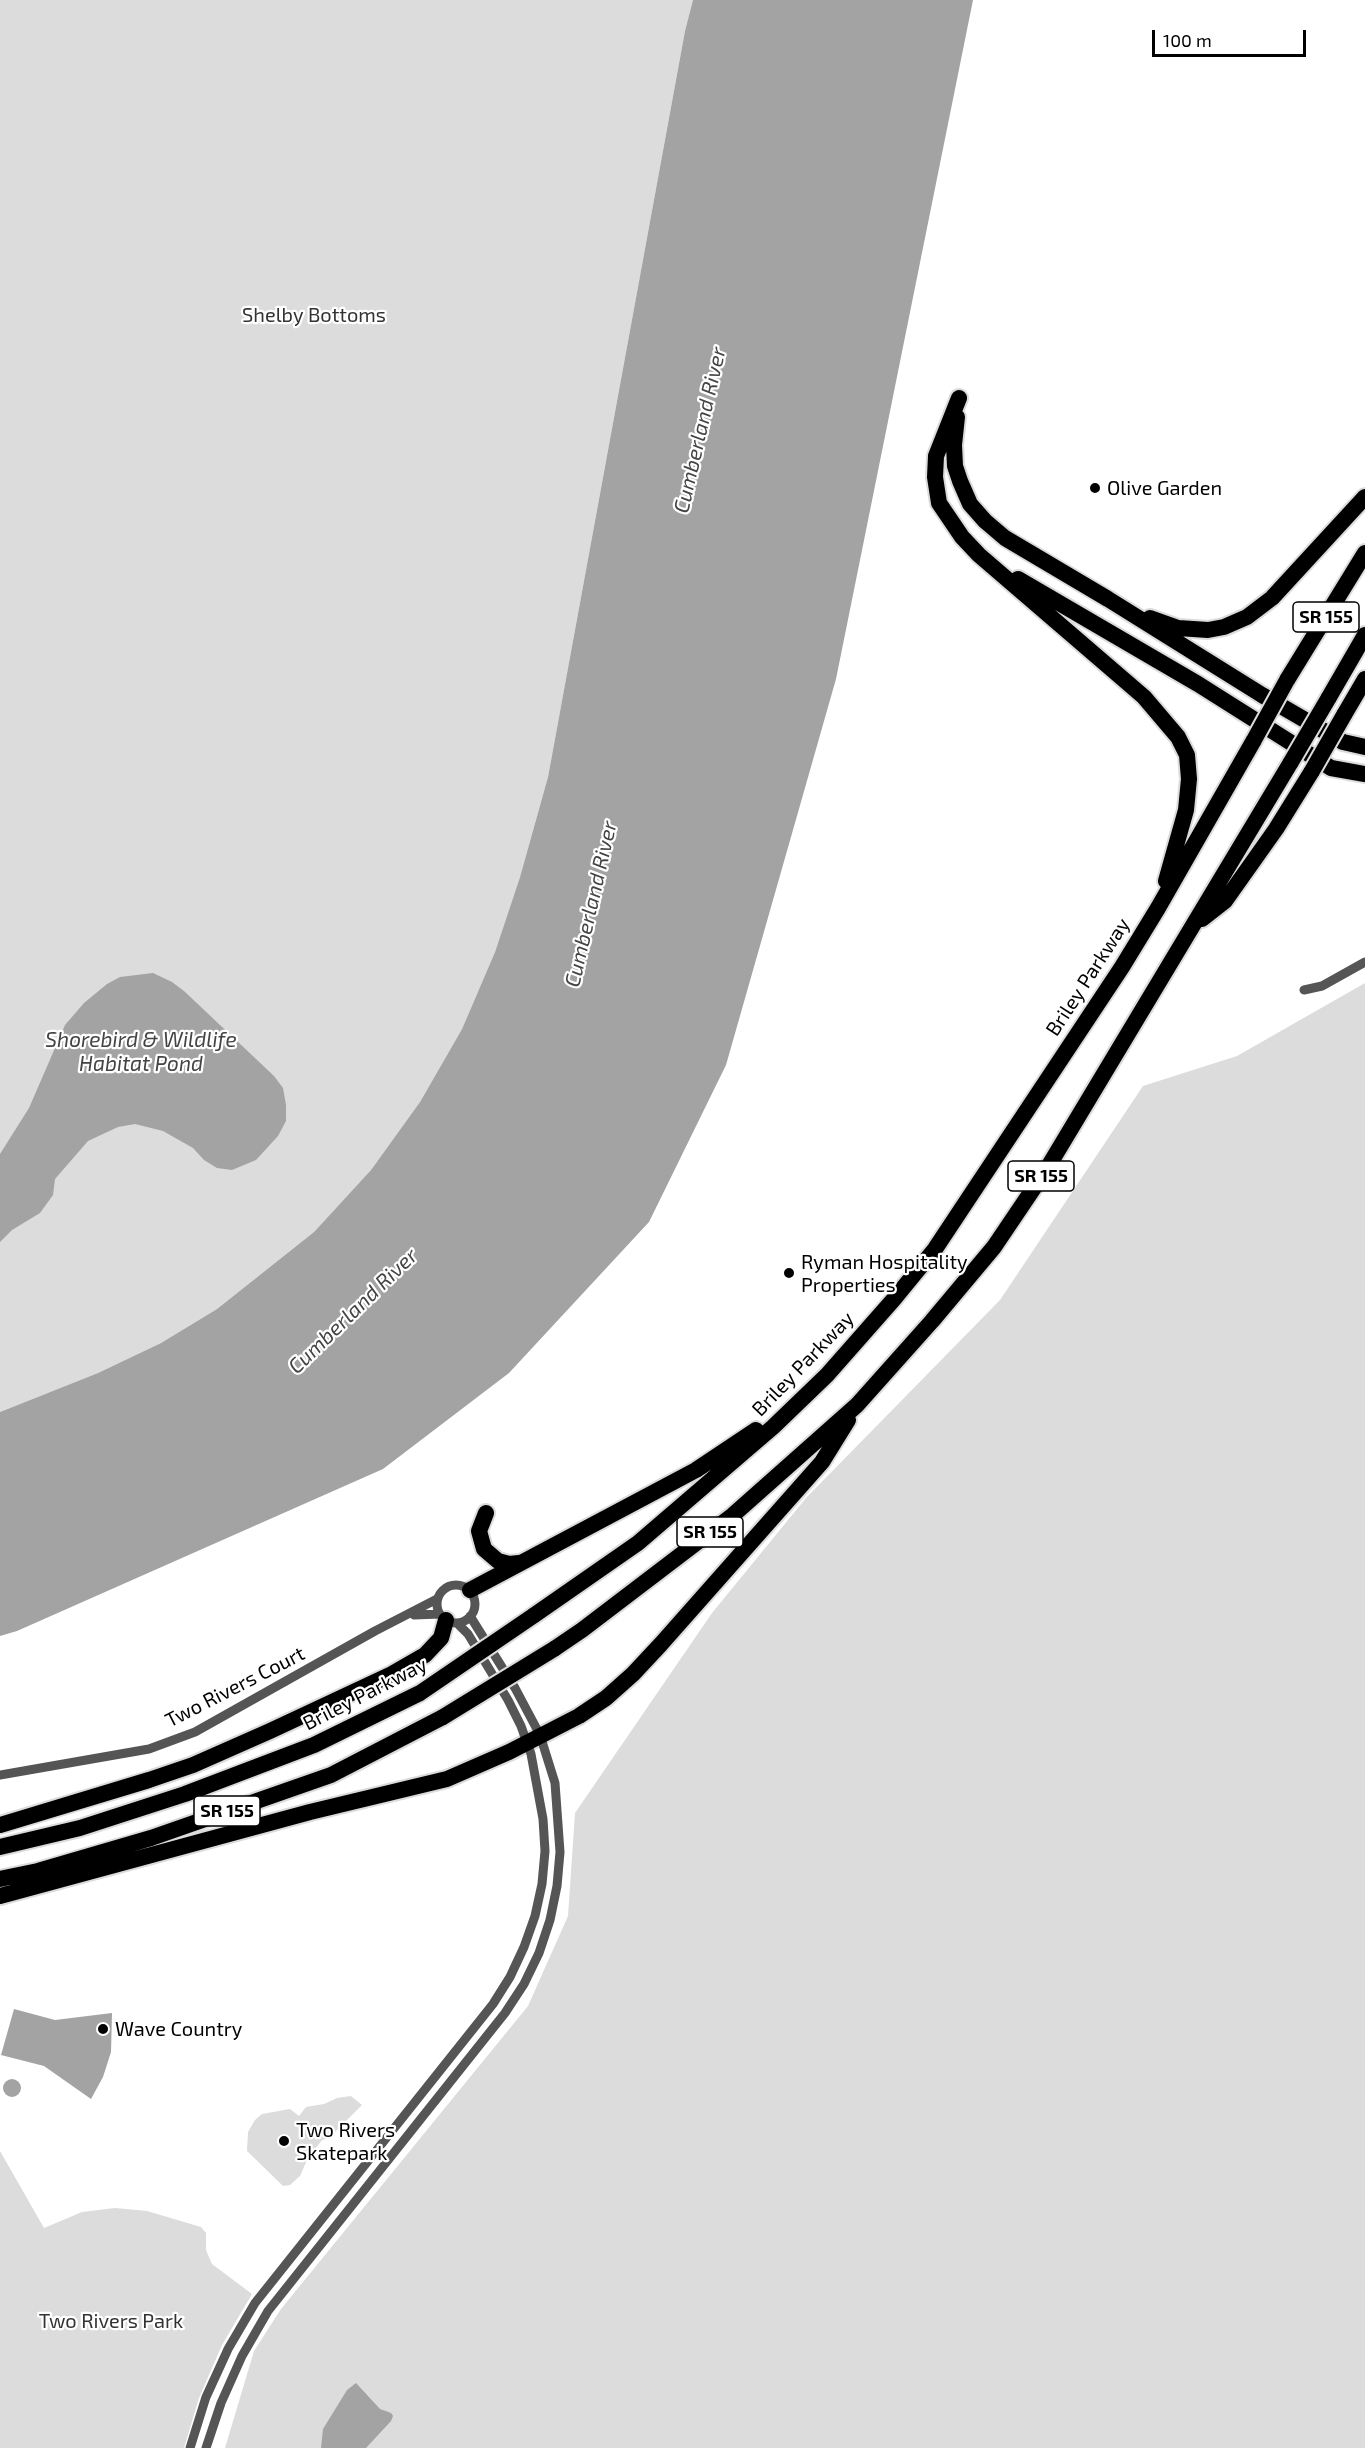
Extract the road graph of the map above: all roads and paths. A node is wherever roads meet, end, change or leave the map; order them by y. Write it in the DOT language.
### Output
graph roads {
  1 [pos="1365,497"];
  2 [pos="970,504"];
  3 [pos="949,518"];
  4 [pos="1365,553"];
  5 [pos="979,555"];
  6 [pos="1108,599"];
  7 [pos="1365,636"];
  8 [pos="1365,679"];
  9 [pos="1365,747"];
  10 [pos="1365,774"];
  11 [pos="1158,908"];
  12 [pos="1195,925"];
  13 [pos="1365,962"];
  14 [pos="1304,990"];
  15 [pos="864,1333"];
  16 [pos="857,1405"];
  17 [pos="486,1513"];
  18 [pos="520,1563"];
  19 [pos="470,1590"];
  20 [pos="437,1599"];
  21 [pos="470,1616"];
  22 [pos="403,1619"];
  23 [pos="448,1619"];
  24 [pos="533,1739"];
  25 [pos="0,1775"];
  26 [pos="0,1825"];
  27 [pos="0,1847"];
  28 [pos="0,1879"];
  29 [pos="0,1896"];
  30 [pos="190,2448"];
  31 [pos="206,2448"];
  1 -- 6 [label="highway"];
  2 -- 3 [label="highway"];
  2 -- 3 [label="highway"];
  2 -- 6 [label="highway"];
  3 -- 5 [label="highway"];
  4 -- 11 [label="highway, Briley Parkway / SR 155, bridge"];
  5 -- 10 [label="highway"];
  5 -- 11 [label="highway"];
  6 -- 9 [label="highway"];
  7 -- 12 [label="highway, SR 155, bridge"];
  8 -- 12 [label="highway, bridge"];
  11 -- 15 [label="highway, Briley Parkway / SR 155"];
  12 -- 16 [label="highway, SR 155"];
  13 -- 14 [label="street"];
  15 -- 18 [label="highway"];
  15 -- 27 [label="highway, Briley Parkway / SR 155, bridge"];
  16 -- 24 [label="highway"];
  16 -- 28 [label="highway, SR 155, bridge"];
  17 -- 18 [label="highway"];
  18 -- 19 [label="highway"];
  19 -- 20 [label="street"];
  19 -- 21 [label="street"];
  20 -- 22 [label="street, Two Rivers Court"];
  20 -- 23 [label="street"];
  21 -- 23 [label="street"];
  21 -- 24 [label="street"];
  22 -- 23 [label="street"];
  22 -- 25 [label="street, Two Rivers Court"];
  23 -- 24 [label="street"];
  23 -- 26 [label="highway"];
  24 -- 29 [label="highway"];
  24 -- 30 [label="street"];
  24 -- 31 [label="street"];
}
